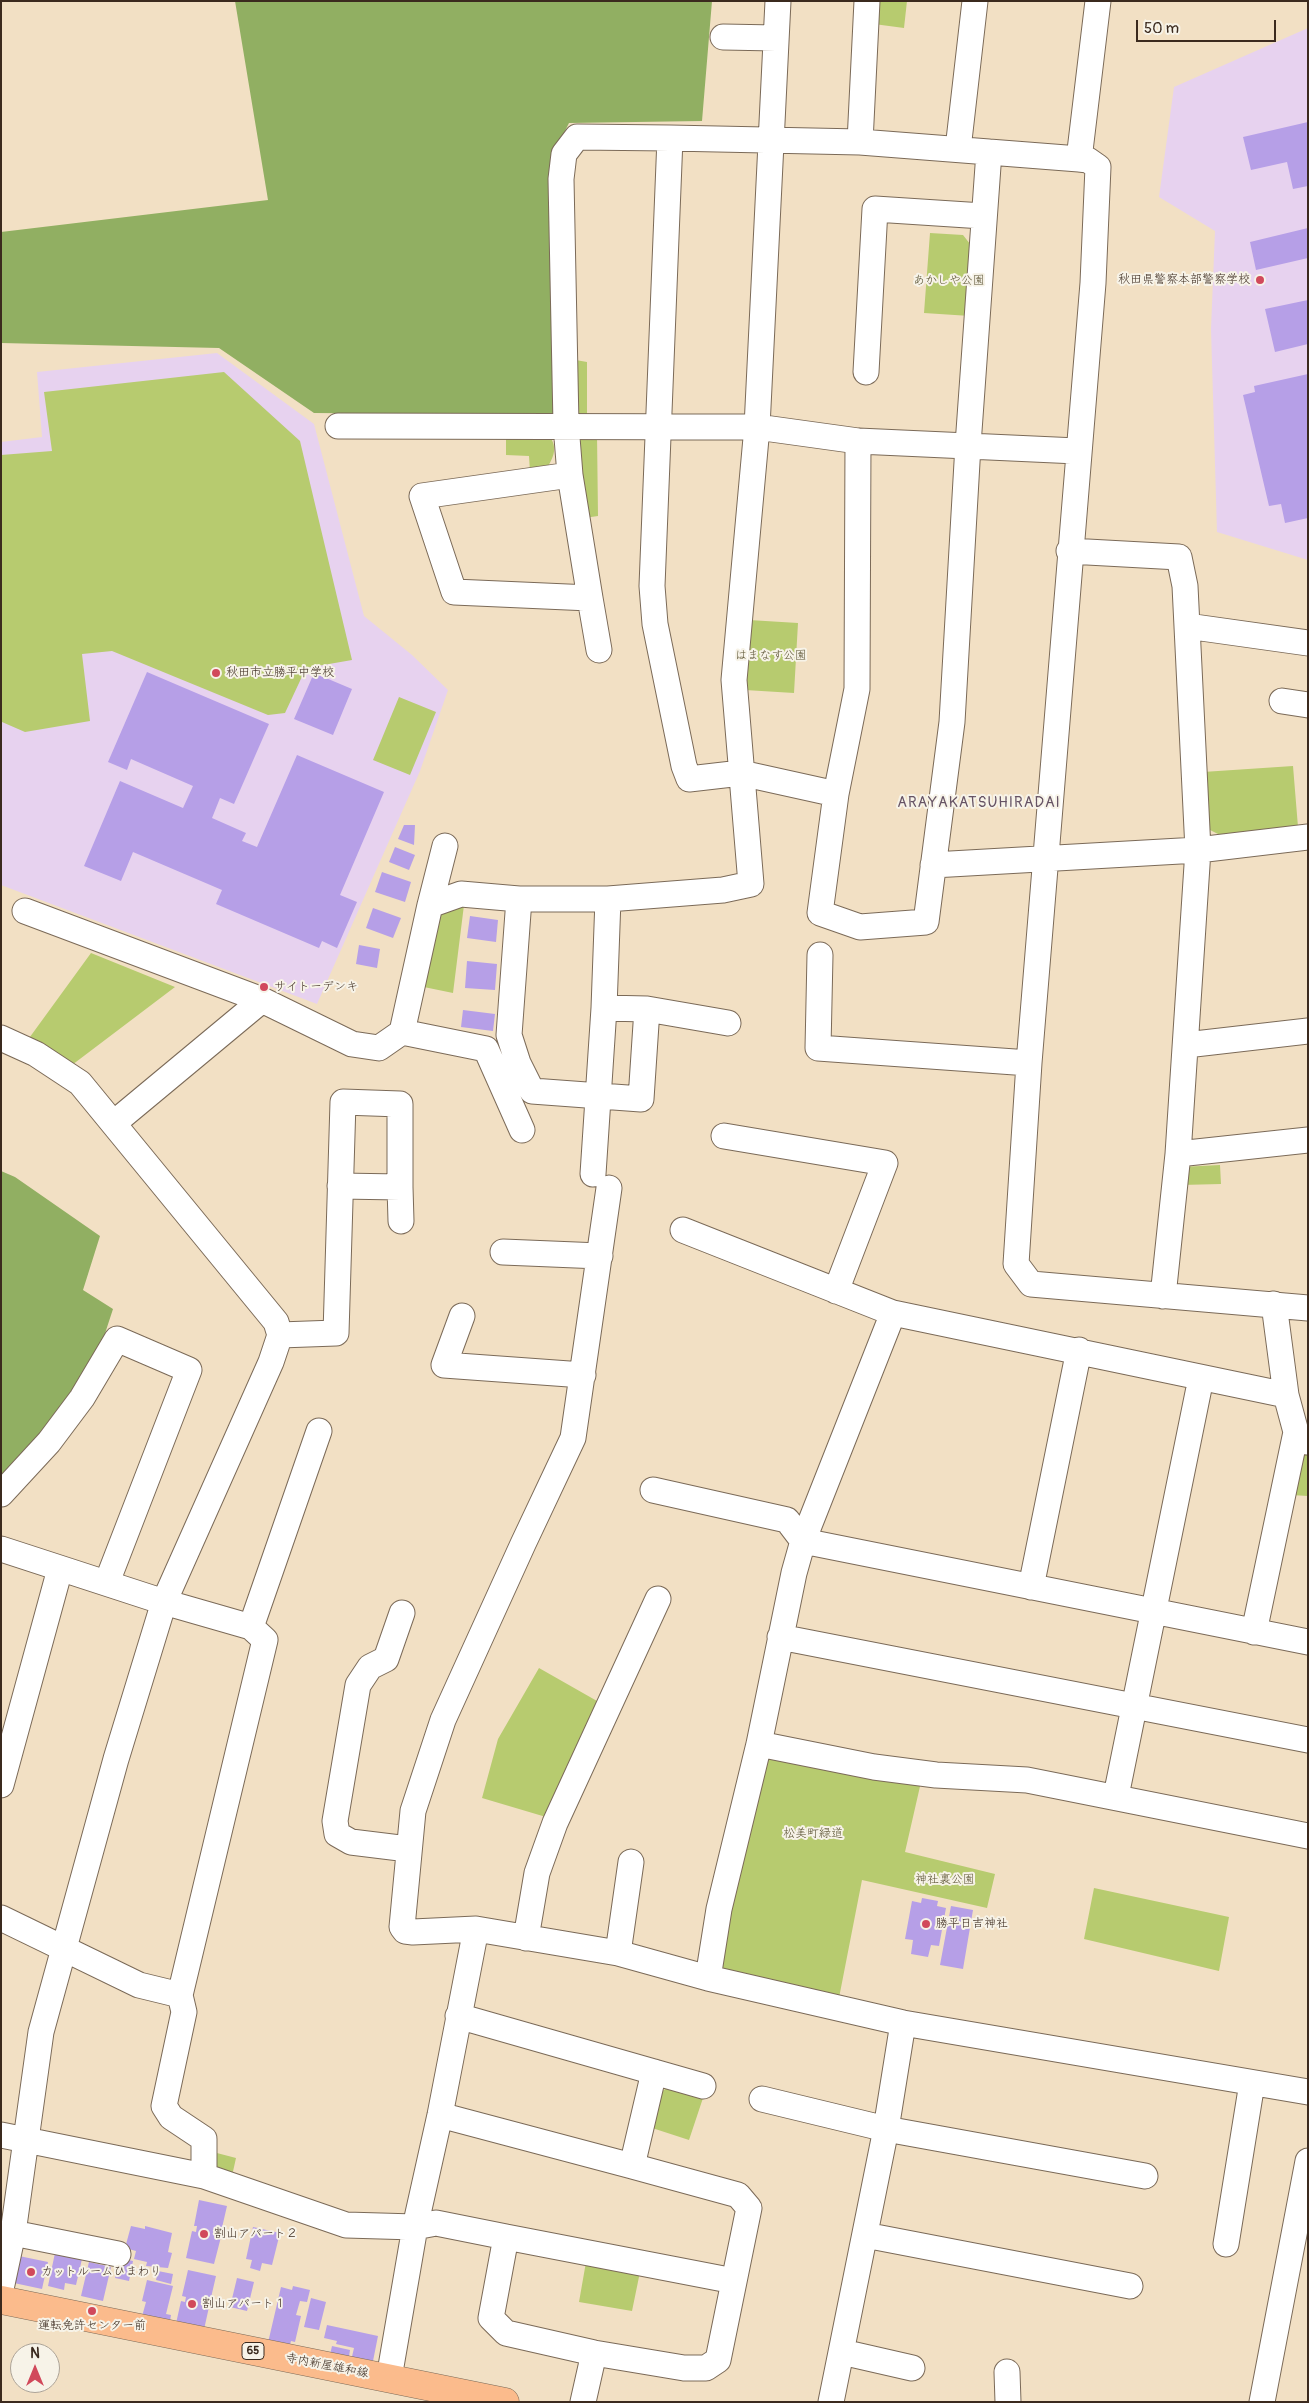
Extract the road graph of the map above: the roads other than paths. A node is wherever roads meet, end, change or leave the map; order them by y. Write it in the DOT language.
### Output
graph roads {
  1 [pos="778,1"];
  2 [pos="867,1"];
  3 [pos="975,1"];
  4 [pos="1098,1"];
  5 [pos="723,37"];
  6 [pos="776,38"];
  7 [pos="670,138"];
  8 [pos="772,139"];
  9 [pos="860,142"];
  10 [pos="958,149"];
  11 [pos="989,152"];
  12 [pos="1079,159"];
  13 [pos="983,216"];
  14 [pos="866,372"];
  15 [pos="566,425"];
  16 [pos="659,425"];
  17 [pos="338,426"];
  18 [pos="757,427"];
  19 [pos="858,441"];
  20 [pos="968,445"];
  21 [pos="1077,451"];
  22 [pos="570,475"];
  23 [pos="1069,551"];
  24 [pos="590,598"];
  25 [pos="1187,626"];
  26 [pos="1308,643"];
  27 [pos="599,650"];
  28 [pos="1282,701"];
  29 [pos="1308,705"];
  30 [pos="741,773"];
  31 [pos="836,794"];
  32 [pos="1308,837"];
  33 [pos="445,846"];
  34 [pos="1198,850"];
  35 [pos="1046,860"];
  36 [pos="933,865"];
  37 [pos="520,899"];
  38 [pos="608,899"];
  39 [pos="430,905"];
  40 [pos="25,911"];
  41 [pos="820,954"];
  42 [pos="262,1000"];
  43 [pos="604,1008"];
  44 [pos="647,1009"];
  45 [pos="728,1023"];
  46 [pos="1308,1031"];
  47 [pos="402,1032"];
  48 [pos="1,1038"];
  49 [pos="1186,1045"];
  50 [pos="1029,1063"];
  51 [pos="599,1096"];
  52 [pos="114,1124"];
  53 [pos="522,1130"];
  54 [pos="724,1136"];
  55 [pos="1308,1140"];
  56 [pos="1178,1154"];
  57 [pos="340,1186"];
  58 [pos="400,1187"];
  59 [pos="400,1221"];
  60 [pos="683,1230"];
  61 [pos="503,1252"];
  62 [pos="600,1256"];
  63 [pos="836,1290"];
  64 [pos="1163,1296"];
  65 [pos="1274,1304"];
  66 [pos="1308,1308"];
  67 [pos="893,1313"];
  68 [pos="462,1316"];
  69 [pos="280,1335"];
  70 [pos="1079,1350"];
  71 [pos="583,1375"];
  72 [pos="1201,1378"];
  73 [pos="1286,1395"];
  74 [pos="319,1430"];
  75 [pos="1302,1437"];
  76 [pos="653,1490"];
  77 [pos="1,1494"];
  78 [pos="803,1541"];
  79 [pos="1,1549"];
  80 [pos="60,1569"];
  81 [pos="107,1582"];
  82 [pos="1031,1587"];
  83 [pos="658,1599"];
  84 [pos="164,1602"];
  85 [pos="1153,1611"];
  86 [pos="402,1613"];
  87 [pos="251,1627"];
  88 [pos="1254,1632"];
  89 [pos="780,1637"];
  90 [pos="1308,1642"];
  91 [pos="1134,1706"];
  92 [pos="1308,1740"];
  93 [pos="759,1744"];
  94 [pos="1,1785"];
  95 [pos="1116,1796"];
  96 [pos="1308,1836"];
  97 [pos="408,1849"];
  98 [pos="631,1862"];
  99 [pos="1,1918"];
  100 [pos="476,1929"];
  101 [pos="526,1938"];
  102 [pos="63,1948"];
  103 [pos="618,1954"];
  104 [pos="708,1978"];
  105 [pos="180,1995"];
  106 [pos="458,2016"];
  107 [pos="902,2023"];
  108 [pos="654,2072"];
  109 [pos="1252,2083"];
  110 [pos="703,2086"];
  111 [pos="1308,2092"];
  112 [pos="762,2099"];
  113 [pos="440,2115"];
  114 [pos="886,2129"];
  115 [pos="1,2135"];
  116 [pos="27,2141"];
  117 [pos="1308,2161"];
  118 [pos="632,2166"];
  119 [pos="204,2176"];
  120 [pos="1145,2176"];
  121 [pos="415,2227"];
  122 [pos="13,2233"];
  123 [pos="865,2235"];
  124 [pos="506,2237"];
  125 [pos="1226,2244"];
  126 [pos="118,2254"];
  127 [pos="734,2281"];
  128 [pos="1130,2286"];
  129 [pos="1,2289"];
  130 [pos="1,2300"];
  131 [pos="842,2352"];
  132 [pos="594,2353"];
  133 [pos="912,2368"];
  134 [pos="1007,2372"];
  135 [pos="388,2378"];
  136 [pos="505,2402"];
  137 [pos="583,2402"];
  138 [pos="831,2402"];
  139 [pos="1008,2402"];
  140 [pos="1262,2402"];
  1 -- 6 [label="street"];
  2 -- 9 [label="street"];
  3 -- 10 [label="street"];
  4 -- 12 [label="street"];
  5 -- 6 [label="street"];
  6 -- 8 [label="street"];
  7 -- 8 [label="street"];
  7 -- 15 [label="street"];
  7 -- 16 [label="street"];
  8 -- 9 [label="street"];
  8 -- 18 [label="street"];
  9 -- 10 [label="street"];
  10 -- 11 [label="street"];
  11 -- 12 [label="street"];
  11 -- 13 [label="street"];
  12 -- 21 [label="street"];
  13 -- 14 [label="street"];
  13 -- 20 [label="street"];
  15 -- 16 [label="street"];
  15 -- 17 [label="street"];
  15 -- 22 [label="street"];
  16 -- 18 [label="street"];
  16 -- 30 [label="street"];
  18 -- 19 [label="street"];
  18 -- 30 [label="street"];
  19 -- 20 [label="street"];
  19 -- 31 [label="street"];
  20 -- 21 [label="street"];
  20 -- 36 [label="street"];
  21 -- 23 [label="street"];
  22 -- 24 [label="street"];
  22 -- 24 [label="street"];
  23 -- 25 [label="street"];
  23 -- 35 [label="street"];
  24 -- 27 [label="street"];
  25 -- 26 [label="street"];
  25 -- 34 [label="street"];
  28 -- 29 [label="street"];
  30 -- 31 [label="street"];
  30 -- 38 [label="street"];
  31 -- 36 [label="street"];
  32 -- 34 [label="street"];
  33 -- 39 [label="street"];
  34 -- 35 [label="street"];
  34 -- 49 [label="street"];
  35 -- 36 [label="street"];
  35 -- 50 [label="street"];
  37 -- 38 [label="street"];
  37 -- 39 [label="street"];
  37 -- 51 [label="street"];
  38 -- 43 [label="street"];
  39 -- 47 [label="street"];
  40 -- 42 [label="street"];
  41 -- 50 [label="street"];
  42 -- 47 [label="street"];
  42 -- 52 [label="street"];
  43 -- 44 [label="street"];
  43 -- 51 [label="street"];
  44 -- 45 [label="street"];
  44 -- 51 [label="street"];
  46 -- 49 [label="street"];
  47 -- 53 [label="street"];
  48 -- 52 [label="street"];
  49 -- 56 [label="street"];
  50 -- 64 [label="street"];
  51 -- 62 [label="street"];
  52 -- 69 [label="street"];
  54 -- 63 [label="street"];
  55 -- 56 [label="street"];
  56 -- 64 [label="street"];
  57 -- 58 [label="street"];
  57 -- 58 [label="street"];
  57 -- 69 [label="street"];
  58 -- 59 [label="street"];
  60 -- 63 [label="street"];
  61 -- 62 [label="street"];
  62 -- 71 [label="street"];
  63 -- 67 [label="street"];
  64 -- 65 [label="street"];
  65 -- 66 [label="street"];
  65 -- 73 [label="street"];
  67 -- 70 [label="street"];
  67 -- 78 [label="street"];
  68 -- 71 [label="street"];
  69 -- 84 [label="street"];
  70 -- 72 [label="street"];
  70 -- 82 [label="street"];
  71 -- 97 [label="street"];
  72 -- 73 [label="street"];
  72 -- 85 [label="street"];
  73 -- 75 [label="street"];
  74 -- 87 [label="street"];
  75 -- 88 [label="street"];
  76 -- 78 [label="street"];
  77 -- 81 [label="street"];
  78 -- 82 [label="street"];
  78 -- 89 [label="street"];
  79 -- 80 [label="street"];
  80 -- 81 [label="street"];
  80 -- 94 [label="street"];
  81 -- 84 [label="street"];
  82 -- 85 [label="street"];
  83 -- 101 [label="street"];
  84 -- 87 [label="street"];
  84 -- 102 [label="street"];
  85 -- 88 [label="street"];
  85 -- 91 [label="street"];
  86 -- 97 [label="street"];
  87 -- 105 [label="street"];
  88 -- 90 [label="street"];
  89 -- 91 [label="street"];
  89 -- 93 [label="street"];
  91 -- 92 [label="street"];
  91 -- 95 [label="street"];
  93 -- 95 [label="street"];
  93 -- 104 [label="street"];
  95 -- 96 [label="street"];
  97 -- 100 [label="street"];
  98 -- 103 [label="street"];
  99 -- 102 [label="street"];
  100 -- 101 [label="street"];
  100 -- 106 [label="street"];
  101 -- 103 [label="street"];
  102 -- 105 [label="street"];
  102 -- 116 [label="street"];
  103 -- 104 [label="street"];
  104 -- 107 [label="street"];
  105 -- 119 [label="street"];
  106 -- 108 [label="street"];
  106 -- 113 [label="street"];
  107 -- 109 [label="street"];
  107 -- 114 [label="street"];
  108 -- 110 [label="street"];
  108 -- 118 [label="street"];
  109 -- 111 [label="street"];
  109 -- 125 [label="street"];
  112 -- 114 [label="street"];
  113 -- 118 [label="street"];
  113 -- 121 [label="street"];
  114 -- 120 [label="street"];
  114 -- 123 [label="street"];
  115 -- 116 [label="street"];
  116 -- 119 [label="street"];
  116 -- 122 [label="street"];
  117 -- 140 [label="street"];
  118 -- 127 [label="street"];
  119 -- 121 [label="street"];
  121 -- 124 [label="street"];
  121 -- 135 [label="street"];
  122 -- 126 [label="street"];
  122 -- 129 [label="street"];
  123 -- 128 [label="street"];
  123 -- 131 [label="street"];
  124 -- 127 [label="street"];
  124 -- 132 [label="street"];
  127 -- 132 [label="street"];
  130 -- 135 [label="main road, 寺内新屋雄和線 / 65"];
  131 -- 133 [label="street"];
  131 -- 138 [label="street"];
  132 -- 137 [label="street"];
  134 -- 139 [label="street"];
  135 -- 136 [label="main road, 寺内新屋雄和線 / 65"];
}
